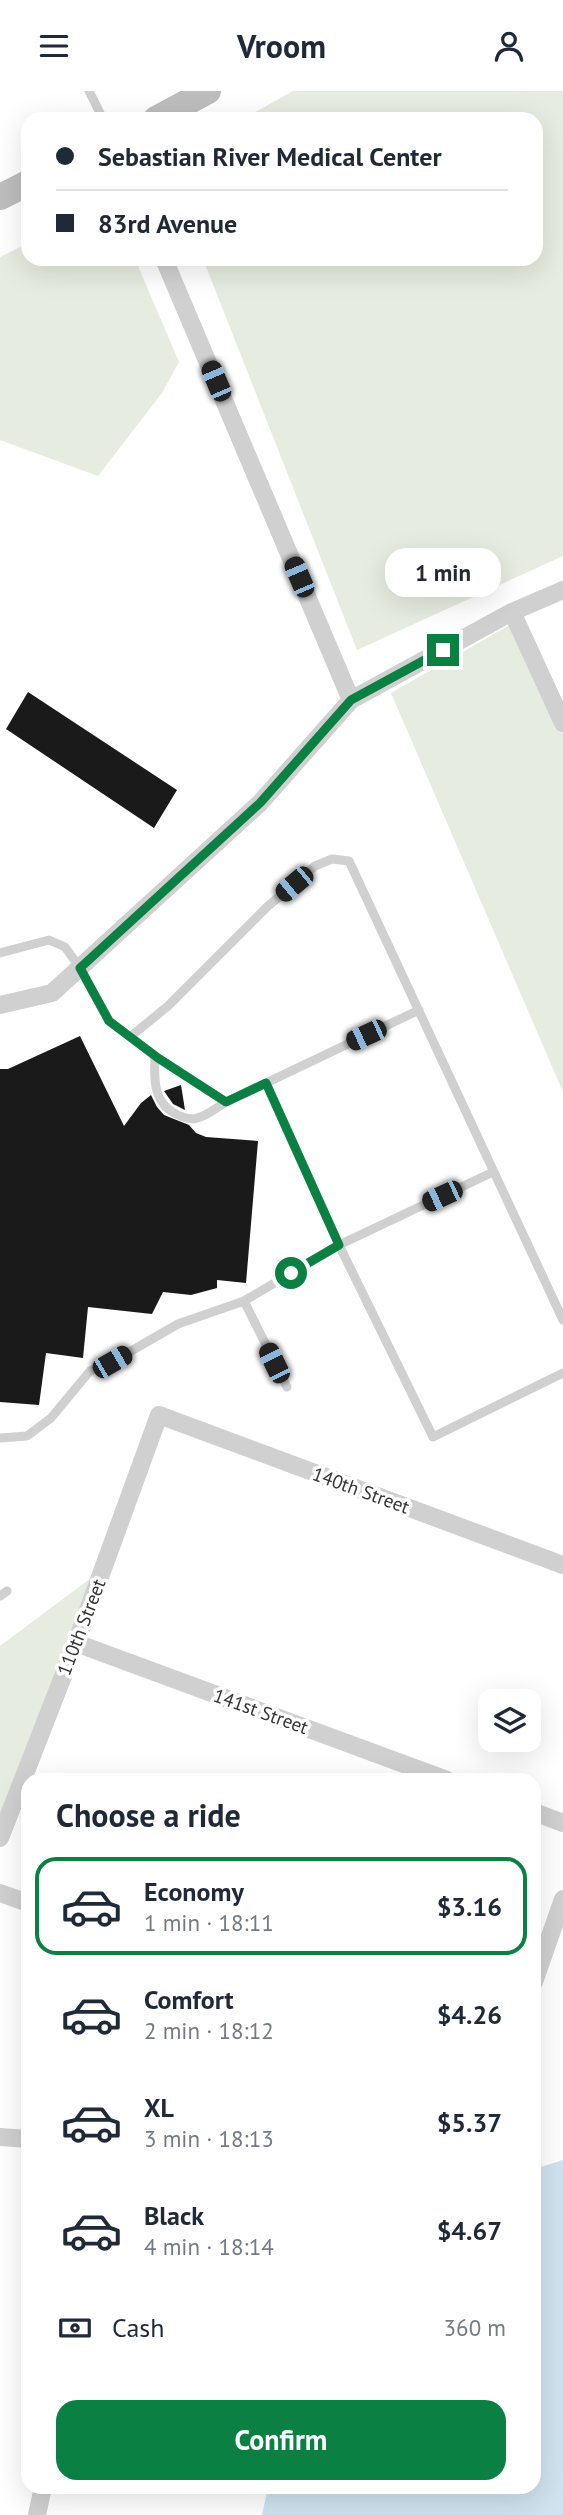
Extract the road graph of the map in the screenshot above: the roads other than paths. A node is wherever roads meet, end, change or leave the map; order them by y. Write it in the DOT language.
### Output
graph roads {
  1 [pos="89,91"];
  2 [pos="203,92"];
  3 [pos="100,112"];
  4 [pos="168,112"];
  5 [pos="21,186"];
  6 [pos="0,197"];
  7 [pos="167,266"];
  8 [pos="563,590"];
  9 [pos="512,612"];
  10 [pos="351,700"];
  11 [pos="563,723"];
  12 [pos="0,953"];
  13 [pos="80,968"];
  14 [pos="0,1005"];
  15 [pos="419,1010"];
  16 [pos="130,1037"];
  17 [pos="155,1056"];
  18 [pos="266,1083"];
  19 [pos="226,1102"];
  20 [pos="493,1172"];
  21 [pos="339,1245"];
  22 [pos="244,1301"];
  23 [pos="563,1320"];
  24 [pos="563,1373"];
  25 [pos="287,1387"];
  26 [pos="159,1415"];
  27 [pos="0,1438"];
  28 [pos="563,1565"];
  29 [pos="76,1643"];
  30 [pos="25,1773"];
  31 [pos="428,1773"];
  32 [pos="21,1784"];
  33 [pos="541,1814"];
  34 [pos="563,1822"];
  35 [pos="0,1838"];
  36 [pos="0,1893"];
  37 [pos="563,1899"];
  38 [pos="21,1900"];
  39 [pos="541,1962"];
  40 [pos="0,2137"];
  41 [pos="21,2138"];
  42 [pos="42,2494"];
  43 [pos="37,2515"];
  1 -- 3 [label="lane"];
  2 -- 4 [label="main road"];
  5 -- 6 [label="main road"];
  7 -- 10 [label="street"];
  8 -- 9 [label="street"];
  9 -- 10 [label="street"];
  9 -- 11 [label="street"];
  10 -- 13 [label="street"];
  12 -- 13 [label="lane"];
  13 -- 14 [label="street"];
  13 -- 16 [label="lane"];
  15 -- 16 [label="lane"];
  15 -- 18 [label="lane"];
  15 -- 20 [label="lane"];
  16 -- 17 [label="lane"];
  17 -- 19 [label="lane"];
  17 -- 19 [label="lane"];
  18 -- 19 [label="lane"];
  18 -- 21 [label="lane"];
  20 -- 21 [label="lane"];
  20 -- 23 [label="lane"];
  21 -- 22 [label="lane"];
  21 -- 24 [label="lane"];
  22 -- 25 [label="lane"];
  22 -- 27 [label="lane"];
  26 -- 28 [label="street, 140th Street"];
  26 -- 29 [label="street, 110th Street"];
  29 -- 30 [label="street, 110th Street"];
  29 -- 31 [label="street, 141st Street"];
  32 -- 35 [label="street, 110th Street"];
  33 -- 34 [label="street"];
  36 -- 38 [label="street"];
  37 -- 39 [label="street"];
  40 -- 41 [label="street"];
  42 -- 43 [label="street"];
}
